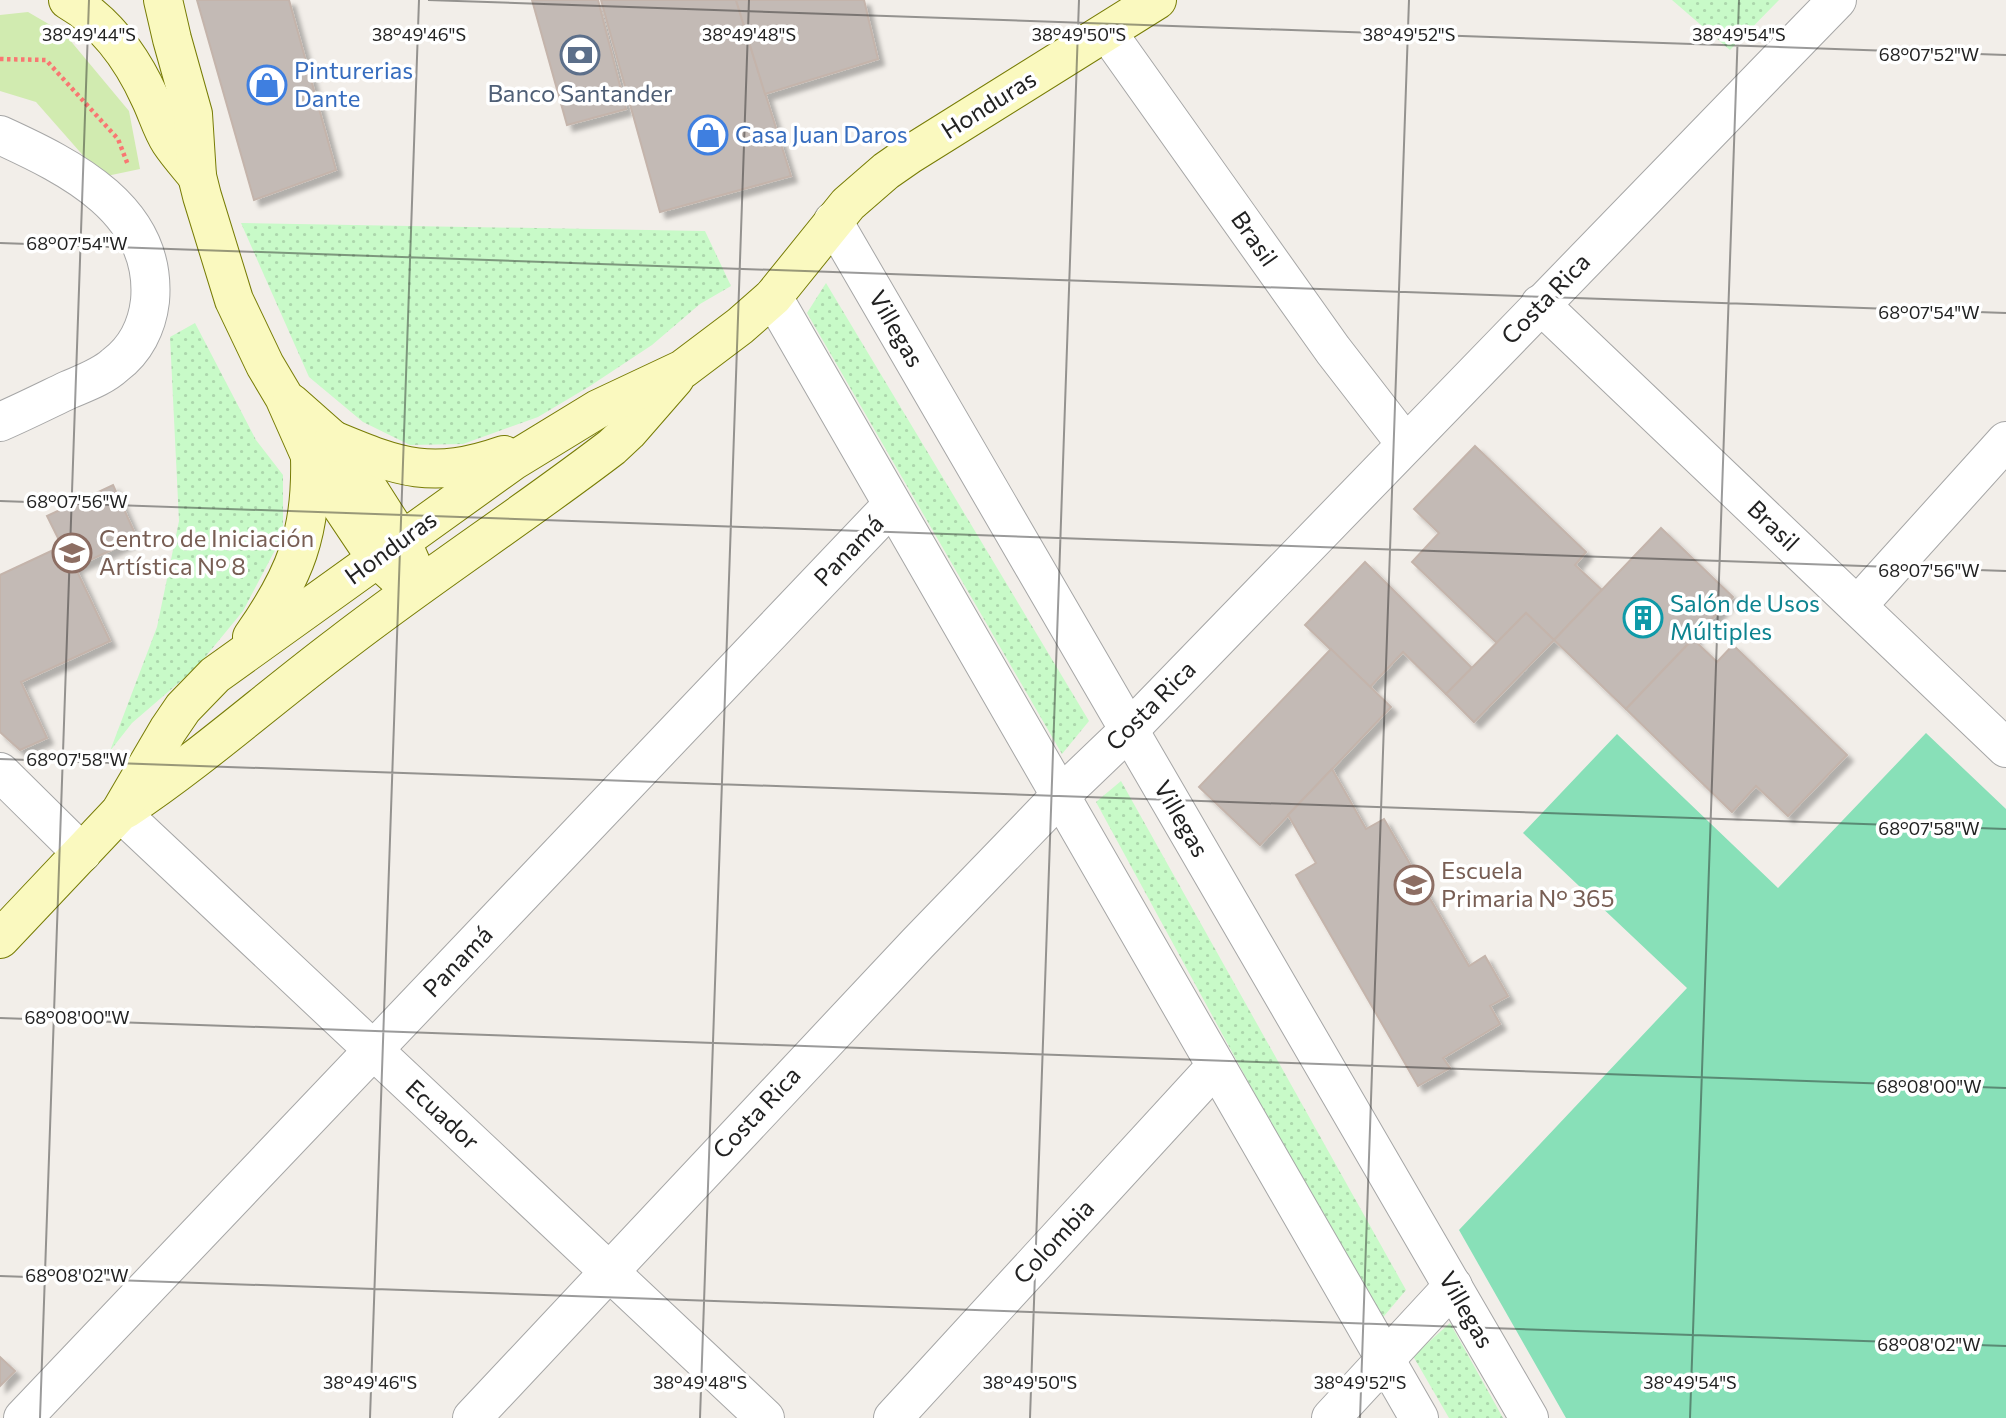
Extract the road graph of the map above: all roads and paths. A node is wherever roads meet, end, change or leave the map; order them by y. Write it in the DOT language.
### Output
graph roads {
  1 [pos="68,0"];
  2 [pos="163,0"];
  3 [pos="1157,0"];
  4 [pos="1837,0"];
  5 [pos="1107,32"];
  6 [pos="0,59"];
  7 [pos="0,135"];
  8 [pos="131,173"];
  9 [pos="197,176"];
  10 [pos="833,221"];
  11 [pos="773,297"];
  12 [pos="1540,304"];
  13 [pos="683,369"];
  14 [pos="0,422"];
  15 [pos="2006,441"];
  16 [pos="542,442"];
  17 [pos="1405,443"];
  18 [pos="322,449"];
  19 [pos="892,505"];
  20 [pos="389,549"];
  21 [pos="416,587"];
  22 [pos="1857,606"];
  23 [pos="237,659"];
  24 [pos="1129,730"];
  25 [pos="2006,748"];
  26 [pos="0,772"];
  27 [pos="1060,796"];
  28 [pos="120,813"];
  29 [pos="82,853"];
  30 [pos="0,939"];
  31 [pos="373,1050"];
  32 [pos="1216,1066"];
  33 [pos="609,1271"];
  34 [pos="1453,1286"];
  35 [pos="1385,1359"];
  36 [pos="23,1418"];
  37 [pos="472,1418"];
  38 [pos="765,1418"];
  39 [pos="893,1418"];
  40 [pos="1331,1418"];
  41 [pos="1419,1418"];
  42 [pos="1529,1418"];
  1 -- 9 [label="main road"];
  2 -- 9 [label="main road"];
  3 -- 5 [label="main road, Honduras"];
  4 -- 12 [label="street, Costa Rica"];
  5 -- 10 [label="main road, Honduras"];
  5 -- 17 [label="street, Brasil"];
  6 -- 8 [label="path"];
  7 -- 14 [label="street"];
  9 -- 18 [label="main road"];
  10 -- 11 [label="main road, Honduras"];
  10 -- 24 [label="street, Villegas"];
  11 -- 13 [label="main road, Honduras"];
  11 -- 19 [label="street"];
  12 -- 17 [label="street, Costa Rica"];
  12 -- 22 [label="street, Brasil"];
  13 -- 16 [label="main road, Honduras"];
  13 -- 21 [label="main road, Honduras"];
  15 -- 22 [label="street"];
  16 -- 18 [label="main road"];
  16 -- 20 [label="main road, Honduras"];
  17 -- 24 [label="street, Costa Rica"];
  18 -- 20 [label="main road"];
  18 -- 23 [label="main road"];
  19 -- 27 [label="street"];
  19 -- 31 [label="street, Panamá"];
  20 -- 21 [label="main road"];
  20 -- 23 [label="main road, Honduras"];
  21 -- 28 [label="main road, Honduras"];
  22 -- 25 [label="street, Brasil"];
  23 -- 28 [label="main road, Honduras"];
  24 -- 27 [label="street, Costa Rica"];
  24 -- 34 [label="street, Villegas"];
  26 -- 29 [label="street"];
  27 -- 32 [label="street"];
  27 -- 33 [label="street, Costa Rica"];
  28 -- 29 [label="main road, Honduras"];
  28 -- 31 [label="street, Ecuador"];
  29 -- 30 [label="main road, Honduras"];
  31 -- 33 [label="street, Ecuador"];
  31 -- 36 [label="street, Panamá"];
  32 -- 35 [label="street"];
  32 -- 39 [label="street, Colombia"];
  33 -- 37 [label="street, Costa Rica"];
  33 -- 38 [label="street, Ecuador"];
  34 -- 35 [label="street"];
  34 -- 42 [label="street, Villegas"];
  35 -- 40 [label="street"];
  35 -- 41 [label="street"];
}
